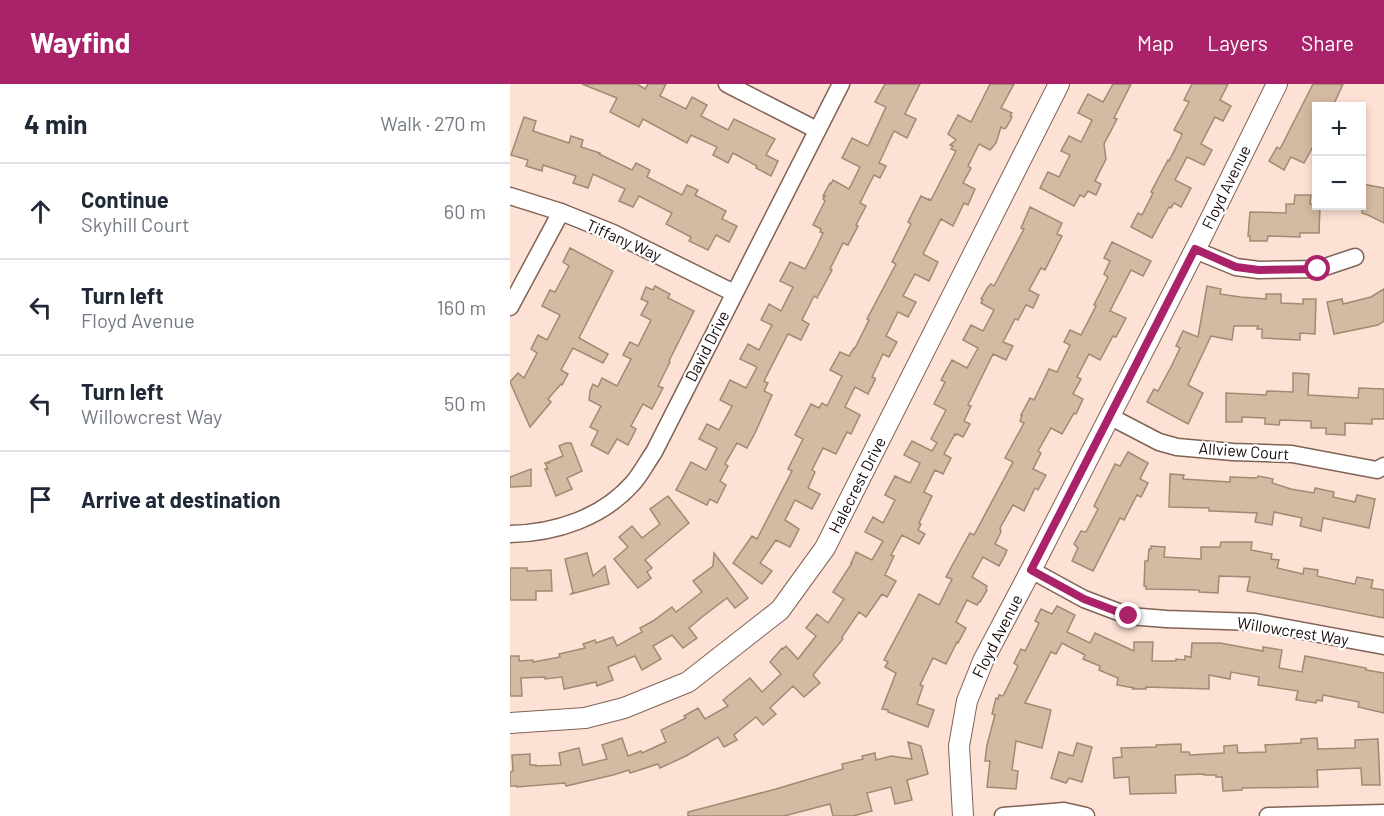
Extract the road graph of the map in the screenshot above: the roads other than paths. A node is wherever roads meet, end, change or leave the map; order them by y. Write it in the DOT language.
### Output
graph roads {
  1 [pos="727,84"];
  2 [pos="841,84"];
  3 [pos="1059,84"];
  4 [pos="1277,84"];
  5 [pos="817,130"];
  6 [pos="510,196"];
  7 [pos="561,212"];
  8 [pos="1195,249"];
  9 [pos="1355,257"];
  10 [pos="734,293"];
  11 [pos="510,306"];
  12 [pos="1109,416"];
  13 [pos="1384,466"];
  14 [pos="510,534"];
  15 [pos="1031,570"];
  16 [pos="1384,646"];
  17 [pos="510,723"];
  18 [pos="1384,813"];
  19 [pos="963,816"];
  20 [pos="1003,816"];
  21 [pos="1086,816"];
  22 [pos="1268,816"];
  1 -- 5 [label="street"];
  2 -- 5 [label="street, David Drive"];
  3 -- 17 [label="street, Halecrest Drive"];
  4 -- 8 [label="street, Floyd Avenue"];
  5 -- 10 [label="street, David Drive"];
  6 -- 7 [label="street, Tiffany Way"];
  7 -- 10 [label="street, Tiffany Way"];
  7 -- 11 [label="street"];
  8 -- 9 [label="street"];
  8 -- 12 [label="street, Floyd Avenue"];
  10 -- 14 [label="street, David Drive"];
  12 -- 13 [label="street, Allview Court"];
  12 -- 15 [label="street, Floyd Avenue"];
  15 -- 16 [label="street, Willowcrest Way"];
  15 -- 19 [label="street, Floyd Avenue"];
  18 -- 22 [label="street"];
  20 -- 21 [label="street"];
}
